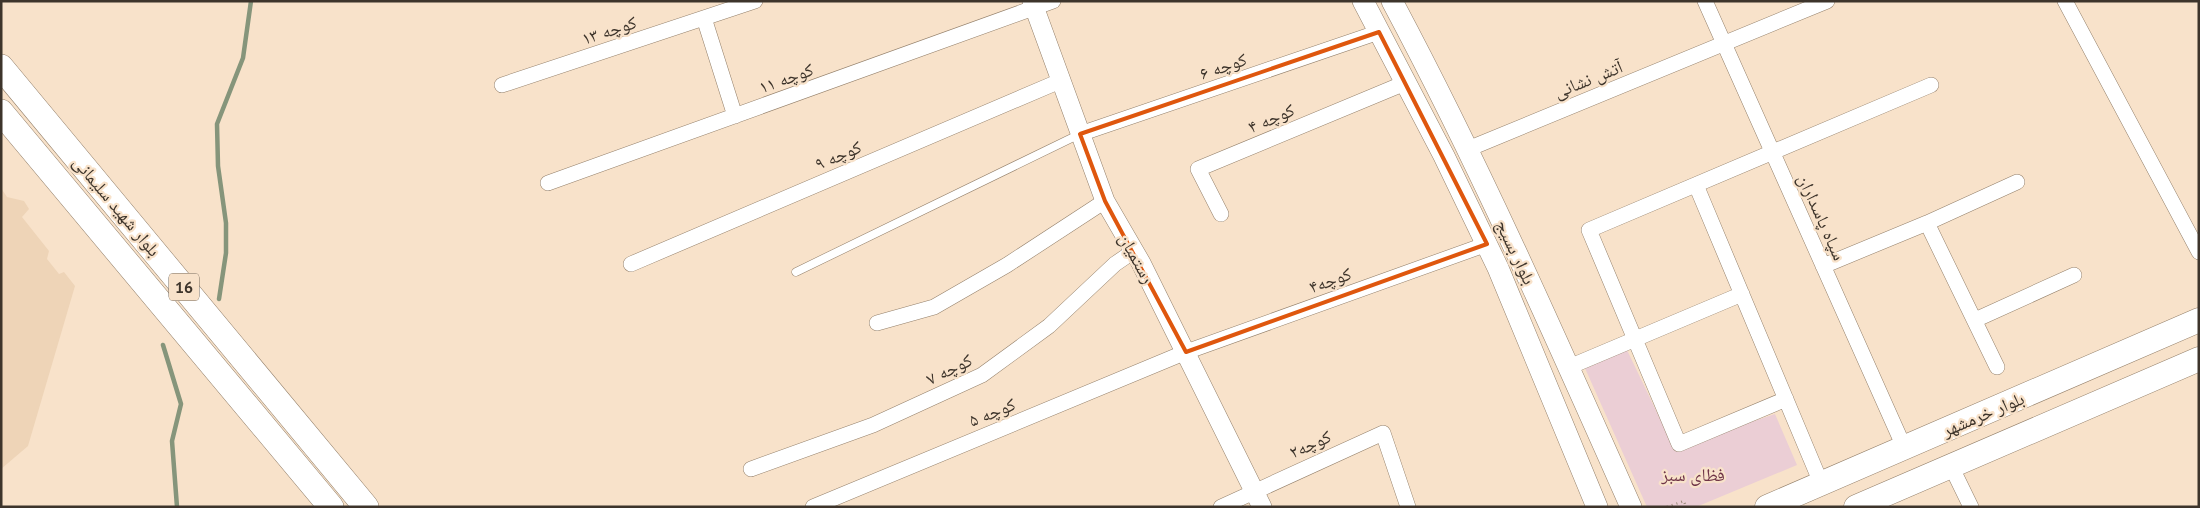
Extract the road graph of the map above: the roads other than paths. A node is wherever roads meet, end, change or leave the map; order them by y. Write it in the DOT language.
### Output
graph roads {
  1 [pos="755,1"];
  2 [pos="1053,1"];
  3 [pos="1363,1"];
  4 [pos="1392,1"];
  5 [pos="1705,1"];
  6 [pos="1827,1"];
  7 [pos="2065,1"];
  8 [pos="1034,5"];
  9 [pos="704,18"];
  10 [pos="1379,32"];
  11 [pos="1724,44"];
  12 [pos="1,67"];
  13 [pos="1060,81"];
  14 [pos="1405,83"];
  15 [pos="502,85"];
  16 [pos="1932,85"];
  17 [pos="1,112"];
  18 [pos="735,116"];
  19 [pos="1080,134"];
  20 [pos="1468,149"];
  21 [pos="1772,152"];
  22 [pos="1444,156"];
  23 [pos="2017,182"];
  24 [pos="548,183"];
  25 [pos="1696,185"];
  26 [pos="1105,201"];
  27 [pos="1221,214"];
  28 [pos="1927,223"];
  29 [pos="1487,244"];
  30 [pos="1134,251"];
  31 [pos="2199,252"];
  32 [pos="631,264"];
  33 [pos="1823,266"];
  34 [pos="796,272"];
  35 [pos="2074,275"];
  36 [pos="1742,294"];
  37 [pos="1974,320"];
  38 [pos="2199,320"];
  39 [pos="877,324"];
  40 [pos="1634,339"];
  41 [pos="1186,352"];
  42 [pos="2199,359"];
  43 [pos="1569,366"];
  44 [pos="1998,367"];
  45 [pos="1786,399"];
  46 [pos="1965,421"];
  47 [pos="1904,448"];
  48 [pos="1981,453"];
  49 [pos="1952,466"];
  50 [pos="751,469"];
  51 [pos="1821,483"];
  52 [pos="1253,490"];
  53 [pos="1858,506"];
  54 [pos="331,507"];
  55 [pos="366,507"];
  56 [pos="813,507"];
  57 [pos="1220,507"];
  58 [pos="1262,507"];
  59 [pos="1408,507"];
  60 [pos="1597,507"];
  61 [pos="1631,507"];
  62 [pos="1767,507"];
  63 [pos="1971,507"];
  1 -- 9 [label="street, کوچه ۱۳"];
  2 -- 8 [label="street, کوچه ۱۱"];
  3 -- 10 [label="main road, بلوار بسیج"];
  4 -- 20 [label="main road, بلوار بسیج"];
  5 -- 11 [label="street, سپاه پاسداران"];
  6 -- 11 [label="street, آتش نشانی"];
  7 -- 31 [label="street"];
  8 -- 13 [label="street, رستمیان"];
  8 -- 18 [label="street, کوچه ۱۱"];
  9 -- 15 [label="street, کوچه ۱۳"];
  9 -- 18 [label="street"];
  10 -- 14 [label="main road, بلوار بسیج"];
  10 -- 19 [label="street, کوچه ۶"];
  11 -- 20 [label="street, آتش نشانی"];
  11 -- 21 [label="street, سپاه پاسداران"];
  12 -- 55 [label="highway, بلوار شهید سلیمانی / 16"];
  13 -- 19 [label="street, رستمیان"];
  13 -- 32 [label="street, کوچه ۹"];
  14 -- 22 [label="main road, بلوار بسیج"];
  14 -- 27 [label="street, کوچه ۴"];
  16 -- 21 [label="street"];
  17 -- 54 [label="highway, بلوار شهید سلیمانی / 16"];
  18 -- 24 [label="street, کوچه ۱۱"];
  19 -- 26 [label="street, رستمیان"];
  19 -- 34 [label="lane"];
  20 -- 22 [label="main road"];
  20 -- 43 [label="main road, بلوار بسیج"];
  21 -- 25 [label="street"];
  21 -- 33 [label="street, سپاه پاسداران"];
  22 -- 29 [label="main road, بلوار بسیج"];
  23 -- 28 [label="street"];
  25 -- 36 [label="street"];
  25 -- 40 [label="street"];
  26 -- 30 [label="street, رستمیان"];
  26 -- 39 [label="street"];
  28 -- 33 [label="street"];
  28 -- 37 [label="street"];
  29 -- 41 [label="street, کوچه۴"];
  29 -- 60 [label="main road, بلوار بسیج"];
  30 -- 41 [label="street, رستمیان"];
  30 -- 50 [label="street, کوچه ۷"];
  33 -- 47 [label="street, سپاه پاسداران"];
  35 -- 37 [label="street"];
  36 -- 40 [label="street"];
  36 -- 45 [label="street"];
  37 -- 44 [label="street"];
  38 -- 46 [label="main road, بلوار خرمشهر"];
  40 -- 43 [label="street"];
  40 -- 45 [label="street"];
  41 -- 52 [label="street, رستمیان"];
  41 -- 56 [label="street, کوچه ۵"];
  42 -- 48 [label="main road, بلوار خرمشهر"];
  43 -- 61 [label="main road, بلوار بسیج"];
  45 -- 51 [label="street"];
  46 -- 47 [label="main road, بلوار خرمشهر"];
  46 -- 48 [label="main road"];
  47 -- 51 [label="main road, بلوار خرمشهر"];
  48 -- 49 [label="main road, بلوار خرمشهر"];
  49 -- 53 [label="main road, بلوار خرمشهر"];
  49 -- 63 [label="street"];
  51 -- 62 [label="main road, بلوار خرمشهر"];
  52 -- 57 [label="street, کوچه۲"];
  52 -- 58 [label="street, رستمیان"];
  52 -- 59 [label="street, کوچه۲"];
}
